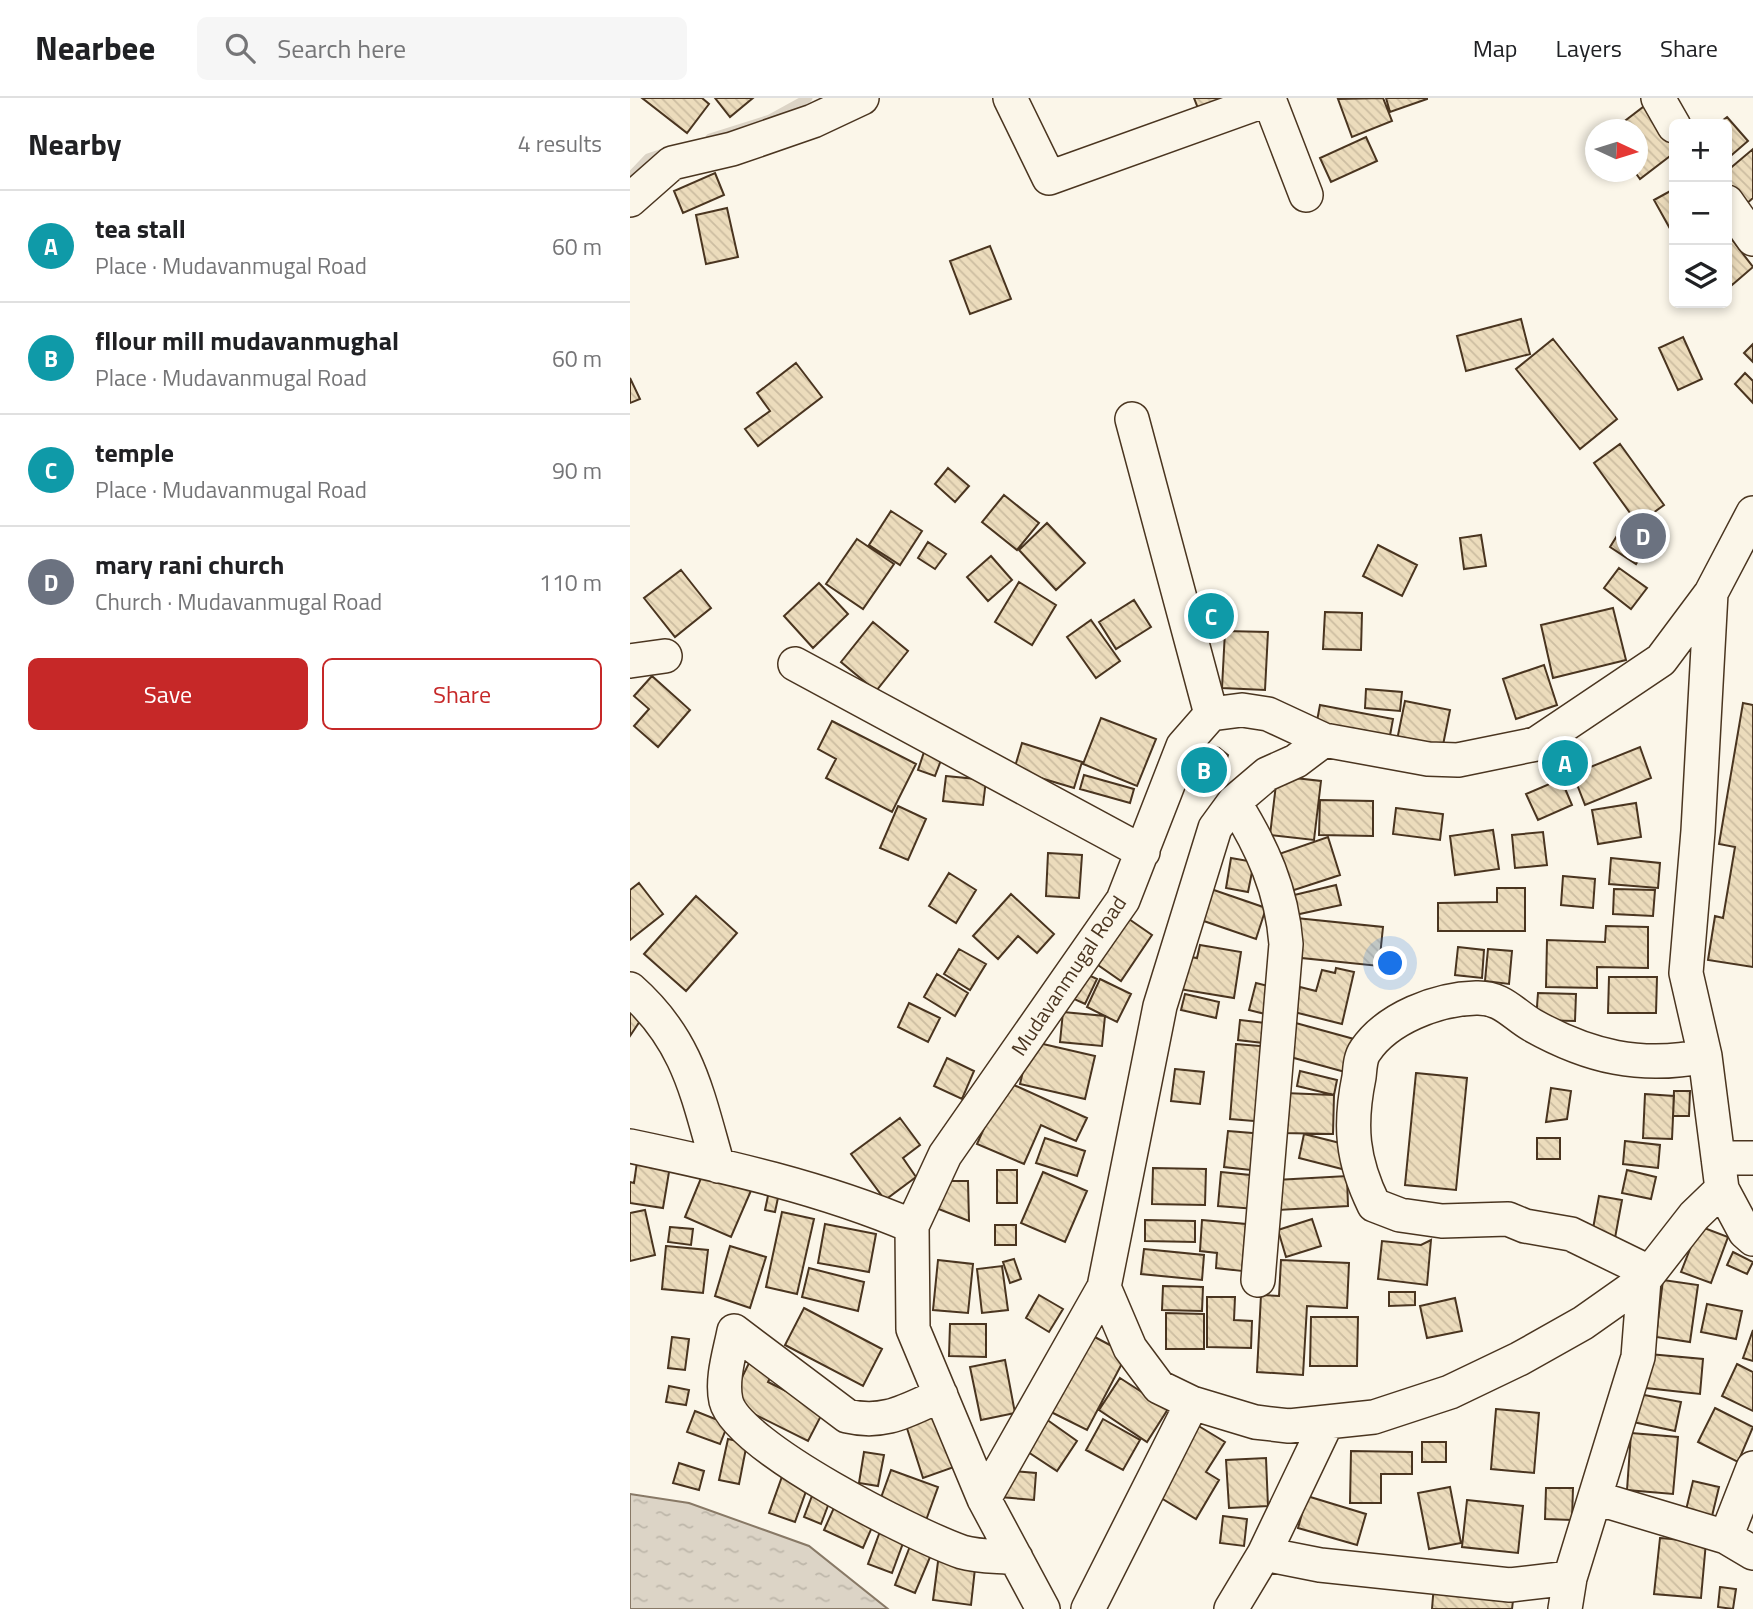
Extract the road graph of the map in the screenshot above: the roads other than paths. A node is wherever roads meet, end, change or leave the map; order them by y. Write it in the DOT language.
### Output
graph roads {
  1 [pos="862,98"];
  2 [pos="1010,98"];
  3 [pos="1658,98"];
  4 [pos="1670,119"];
  5 [pos="1306,195"];
  6 [pos="630,200"];
  7 [pos="1732,209"];
  8 [pos="1753,239"];
  9 [pos="1132,419"];
  10 [pos="1753,513"];
  11 [pos="1711,593"];
  12 [pos="665,656"];
  13 [pos="630,661"];
  14 [pos="794,664"];
  15 [pos="1211,714"];
  16 [pos="1324,740"];
  17 [pos="1234,802"];
  18 [pos="1143,852"];
  19 [pos="630,989"];
  20 [pos="1705,1056"];
  21 [pos="630,1146"];
  22 [pos="1753,1158"];
  23 [pos="718,1166"];
  24 [pos="1720,1174"];
  25 [pos="912,1226"];
  26 [pos="1753,1239"];
  27 [pos="1646,1276"];
  28 [pos="1258,1280"];
  29 [pos="1104,1287"];
  30 [pos="941,1395"];
  31 [pos="1192,1403"];
  32 [pos="1327,1422"];
  33 [pos="1753,1468"];
  34 [pos="1596,1498"];
  35 [pos="984,1499"];
  36 [pos="1740,1545"];
  37 [pos="1264,1554"];
  38 [pos="1016,1558"];
  39 [pos="1567,1593"];
  40 [pos="1043,1609"];
  41 [pos="1088,1609"];
  42 [pos="1231,1609"];
  1 -- 6 [label="street"];
  2 -- 5 [label="street"];
  3 -- 4 [label="street"];
  7 -- 8 [label="street"];
  9 -- 15 [label="street"];
  10 -- 11 [label="street"];
  11 -- 16 [label="street"];
  11 -- 20 [label="street"];
  12 -- 13 [label="street"];
  14 -- 18 [label="street"];
  15 -- 16 [label="street"];
  15 -- 18 [label="street, Mudavanmugal Road"];
  16 -- 17 [label="street"];
  17 -- 28 [label="street"];
  17 -- 29 [label="street"];
  18 -- 25 [label="street, Mudavanmugal Road"];
  19 -- 23 [label="street"];
  20 -- 24 [label="street"];
  20 -- 27 [label="street"];
  21 -- 23 [label="street"];
  22 -- 24 [label="street"];
  23 -- 25 [label="street"];
  24 -- 26 [label="street"];
  24 -- 27 [label="street"];
  25 -- 30 [label="street, Mudavanmugal Road"];
  27 -- 32 [label="street"];
  27 -- 34 [label="street"];
  29 -- 31 [label="street"];
  29 -- 35 [label="street"];
  30 -- 35 [label="street, Mudavanmugal Road"];
  30 -- 38 [label="street"];
  31 -- 32 [label="street"];
  31 -- 41 [label="street"];
  32 -- 37 [label="street"];
  33 -- 36 [label="street"];
  34 -- 36 [label="street"];
  34 -- 39 [label="street"];
  35 -- 38 [label="street, Mudavanmugal Road"];
  37 -- 39 [label="street"];
  37 -- 42 [label="street"];
  38 -- 40 [label="street, Mudavanmugal Road"];
}
